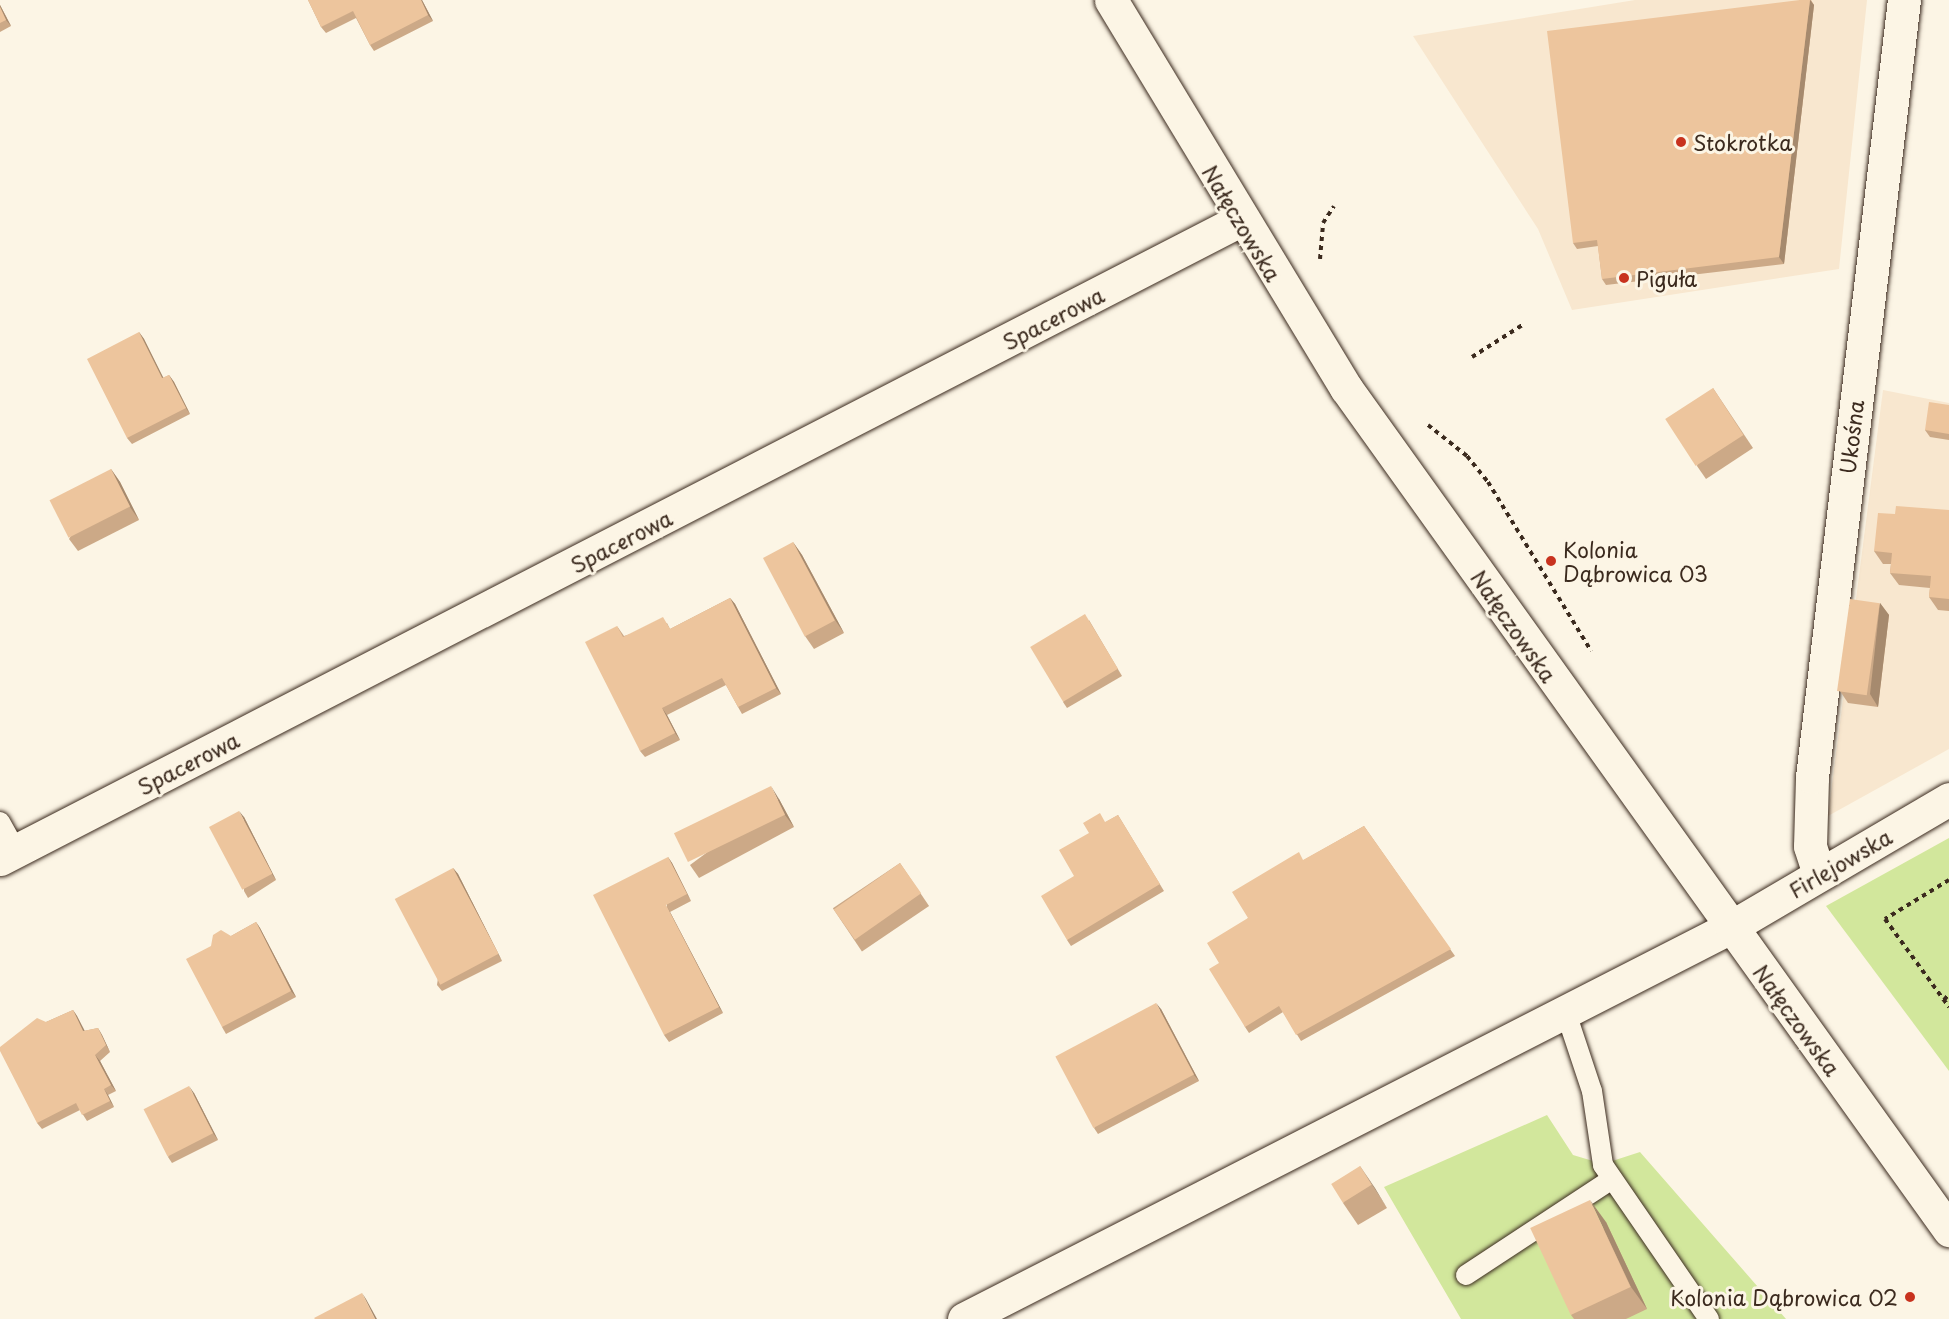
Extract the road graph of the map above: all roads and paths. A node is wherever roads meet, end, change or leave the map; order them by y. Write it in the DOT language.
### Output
graph roads {
  1 [pos="1111,0"];
  2 [pos="1904,0"];
  3 [pos="1334,206"];
  4 [pos="1240,220"];
  5 [pos="1323,266"];
  6 [pos="1524,324"];
  7 [pos="1472,357"];
  8 [pos="1419,414"];
  9 [pos="1593,655"];
  10 [pos="1949,799"];
  11 [pos="0,822"];
  12 [pos="8,855"];
  13 [pos="1819,874"];
  14 [pos="1949,880"];
  15 [pos="1731,927"];
  16 [pos="1949,994"];
  17 [pos="1944,1000"];
  18 [pos="1949,1007"];
  19 [pos="1566,1013"];
  20 [pos="1612,1179"];
  21 [pos="1949,1230"];
  22 [pos="1466,1275"];
  23 [pos="964,1319"];
  24 [pos="1709,1319"];
  1 -- 4 [label="street, Nałęczowska"];
  2 -- 13 [label="street, Ukośna"];
  3 -- 5 [label="path"];
  4 -- 12 [label="street, Spacerowa"];
  4 -- 15 [label="street, Nałęczowska"];
  6 -- 7 [label="path"];
  8 -- 9 [label="path"];
  10 -- 13 [label="street, Firlejowska"];
  11 -- 12 [label="lane"];
  13 -- 15 [label="street, Firlejowska"];
  14 -- 17 [label="path"];
  15 -- 19 [label="street, Firlejowska"];
  15 -- 21 [label="street, Nałęczowska"];
  16 -- 17 [label="path"];
  17 -- 18 [label="path"];
  19 -- 20 [label="lane"];
  19 -- 23 [label="street, Firlejowska"];
  20 -- 22 [label="lane"];
  20 -- 24 [label="lane"];
}
